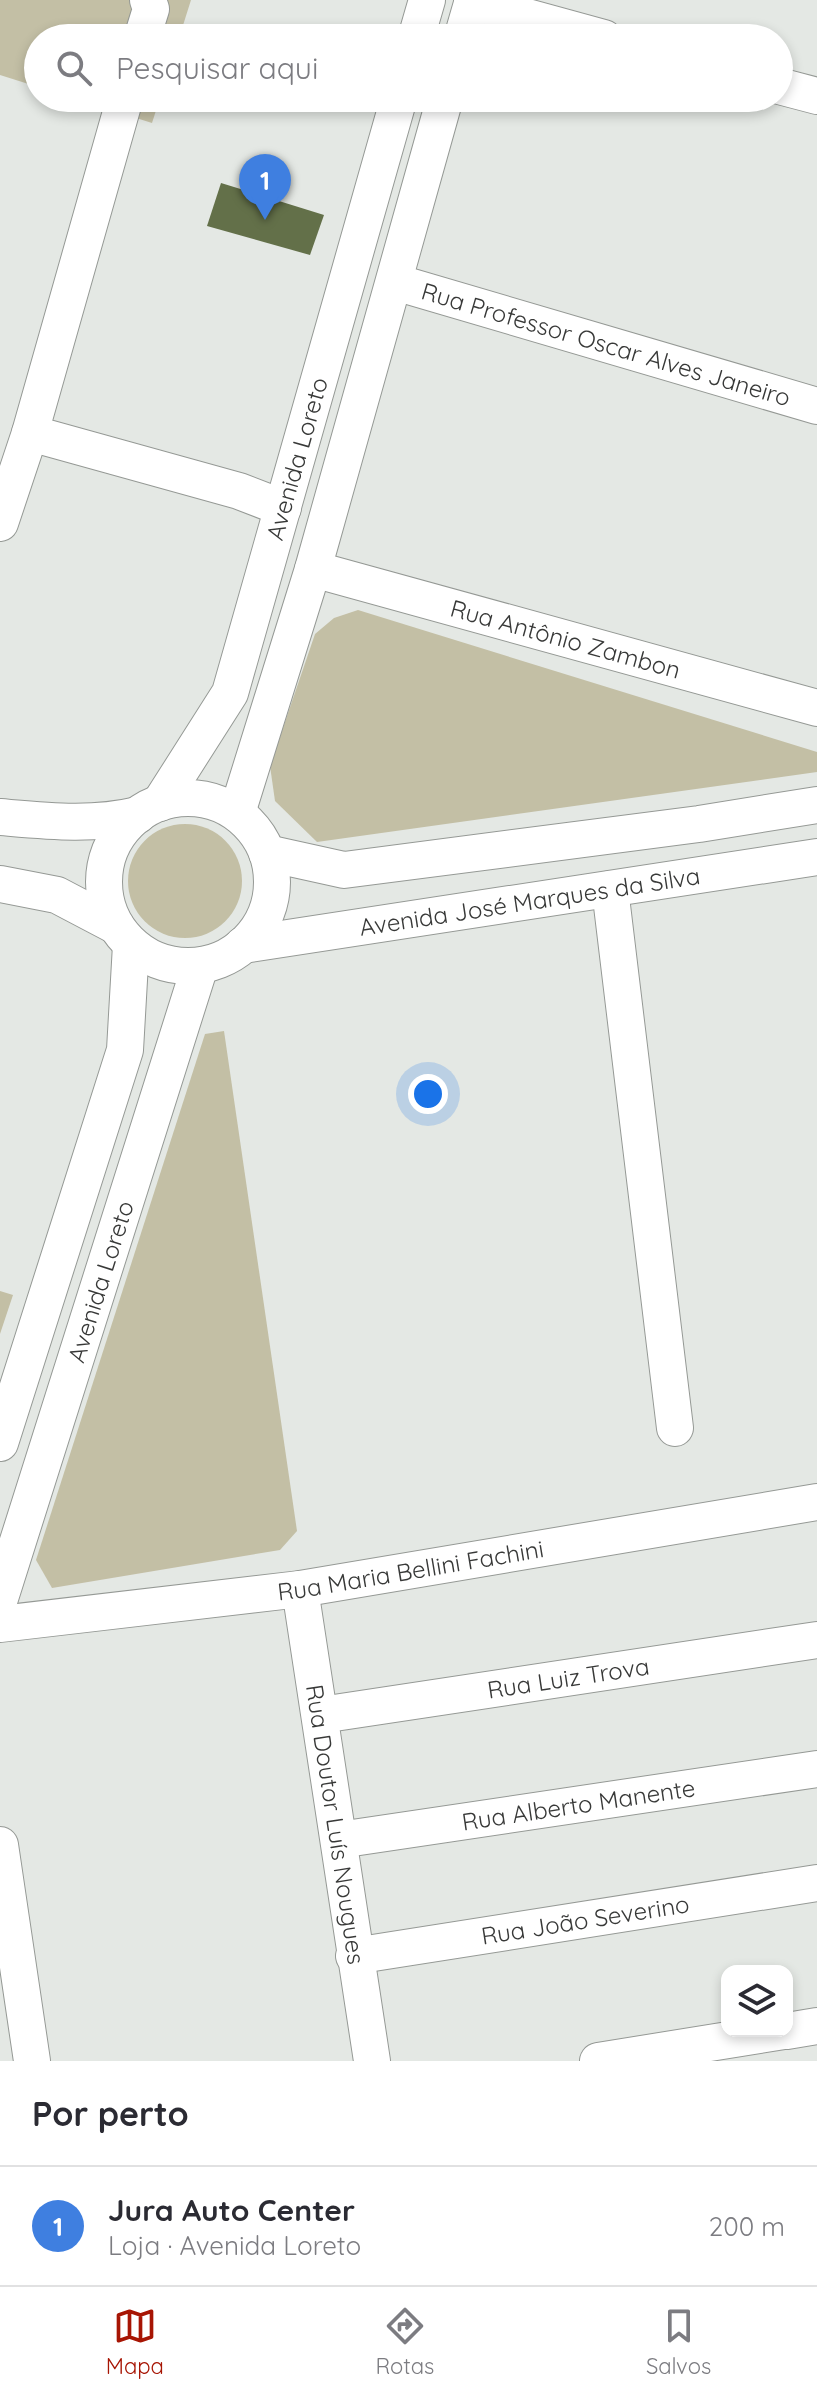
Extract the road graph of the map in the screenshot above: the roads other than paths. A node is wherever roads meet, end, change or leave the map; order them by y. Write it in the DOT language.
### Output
graph roads {
  1 [pos="148,0"];
  2 [pos="427,0"];
  3 [pos="472,1"];
  4 [pos="146,24"];
  5 [pos="420,24"];
  6 [pos="466,24"];
  7 [pos="554,24"];
  8 [pos="793,90"];
  9 [pos="817,96"];
  10 [pos="121,112"];
  11 [pos="395,112"];
  12 [pos="441,112"];
  13 [pos="395,282"];
  14 [pos="817,406"];
  15 [pos="30,433"];
  16 [pos="283,508"];
  17 [pos="0,523"];
  18 [pos="313,569"];
  19 [pos="817,708"];
  20 [pos="817,805"];
  21 [pos="149,809"];
  22 [pos="237,813"];
  23 [pos="0,817"];
  24 [pos="267,853"];
  25 [pos="817,857"];
  26 [pos="0,884"];
  27 [pos="610,889"];
  28 [pos="124,935"];
  29 [pos="243,945"];
  30 [pos="200,966"];
  31 [pos="675,1428"];
  32 [pos="0,1443"];
  33 [pos="817,1502"];
  34 [pos="300,1589"];
  35 [pos="0,1598"];
  36 [pos="0,1624"];
  37 [pos="817,1640"];
  38 [pos="321,1715"];
  39 [pos="817,1769"];
  40 [pos="339,1840"];
  41 [pos="0,1845"];
  42 [pos="817,1883"];
  43 [pos="354,1956"];
  44 [pos="817,2026"];
  45 [pos="793,2030"];
  46 [pos="764,2037"];
  47 [pos="714,2051"];
  48 [pos="32,2061"];
  49 [pos="372,2061"];
  50 [pos="598,2061"];
  1 -- 4 [label="street"];
  2 -- 5 [label="street"];
  3 -- 6 [label="street"];
  3 -- 7 [label="street"];
  8 -- 9 [label="street"];
  10 -- 15 [label="street"];
  11 -- 16 [label="street, Avenida Loreto"];
  12 -- 13 [label="street, Avenida Loreto"];
  13 -- 14 [label="street, Rua Professor Oscar Alves Janeiro"];
  13 -- 18 [label="street, Avenida Loreto"];
  15 -- 16 [label="street"];
  15 -- 17 [label="street"];
  16 -- 21 [label="street, Avenida Loreto"];
  18 -- 19 [label="street, Rua Antônio Zambon"];
  18 -- 22 [label="street, Avenida Loreto"];
  20 -- 24 [label="street, Avenida José Marques da Silva"];
  21 -- 22 [label="street"];
  21 -- 23 [label="street"];
  21 -- 28 [label="street"];
  22 -- 24 [label="street"];
  24 -- 29 [label="street"];
  25 -- 27 [label="street, Avenida José Marques da Silva"];
  26 -- 28 [label="street"];
  27 -- 29 [label="street, Avenida José Marques da Silva"];
  27 -- 31 [label="street"];
  28 -- 30 [label="street"];
  28 -- 32 [label="street, Avenida Loreto"];
  29 -- 30 [label="street"];
  30 -- 35 [label="street, Avenida Loreto"];
  33 -- 34 [label="street, Rua Maria Bellini Fachini"];
  34 -- 36 [label="street, Rua Maria Bellini Fachini"];
  34 -- 38 [label="street, Rua Doutor Luís Nougues"];
  37 -- 38 [label="street, Rua Luiz Trova"];
  38 -- 40 [label="street, Rua Doutor Luís Nougues"];
  39 -- 40 [label="street, Rua Alberto Manente"];
  40 -- 43 [label="street, Rua Doutor Luís Nougues"];
  41 -- 48 [label="street"];
  42 -- 43 [label="street, Rua João Severino"];
  43 -- 49 [label="street, Rua Doutor Luís Nougues"];
  44 -- 45 [label="street"];
  46 -- 47 [label="street"];
  47 -- 50 [label="street"];
}
